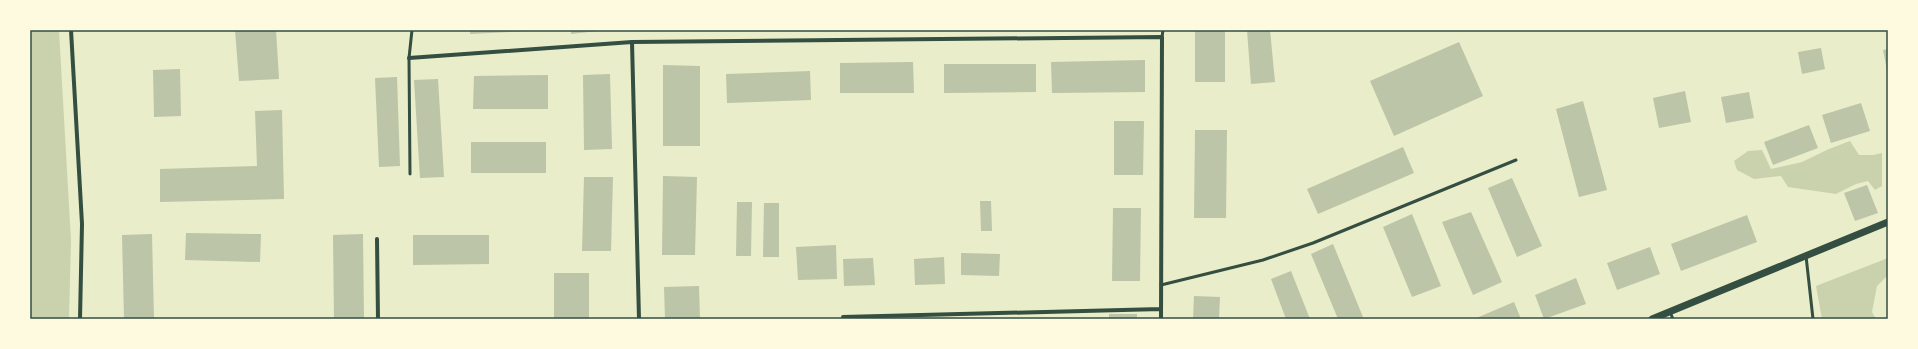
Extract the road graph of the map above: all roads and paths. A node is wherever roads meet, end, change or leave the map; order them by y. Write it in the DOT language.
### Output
graph roads {
  1 [pos="72,30"];
  2 [pos="412,30"];
  3 [pos="1163,30"];
  4 [pos="1162,37"];
  5 [pos="632,42"];
  6 [pos="408,58"];
  7 [pos="1516,160"];
  8 [pos="410,174"];
  9 [pos="1888,222"];
  10 [pos="377,239"];
  11 [pos="1806,256"];
  12 [pos="1161,286"];
  13 [pos="1161,309"];
  14 [pos="1671,315"];
  15 [pos="843,317"];
  16 [pos="80,319"];
  17 [pos="378,319"];
  18 [pos="639,319"];
  19 [pos="1161,319"];
  20 [pos="1652,319"];
  21 [pos="1812,319"];
  1 -- 16 [label="street"];
  2 -- 6 [label="lane"];
  3 -- 4 [label="lane"];
  4 -- 5 [label="street"];
  4 -- 12 [label="street"];
  5 -- 6 [label="street"];
  5 -- 18 [label="street"];
  6 -- 8 [label="lane"];
  7 -- 12 [label="lane"];
  9 -- 11 [label="street"];
  10 -- 17 [label="street"];
  11 -- 14 [label="street"];
  11 -- 21 [label="lane"];
  12 -- 13 [label="street"];
  13 -- 15 [label="street"];
  13 -- 19 [label="street"];
  14 -- 20 [label="street"];
}
